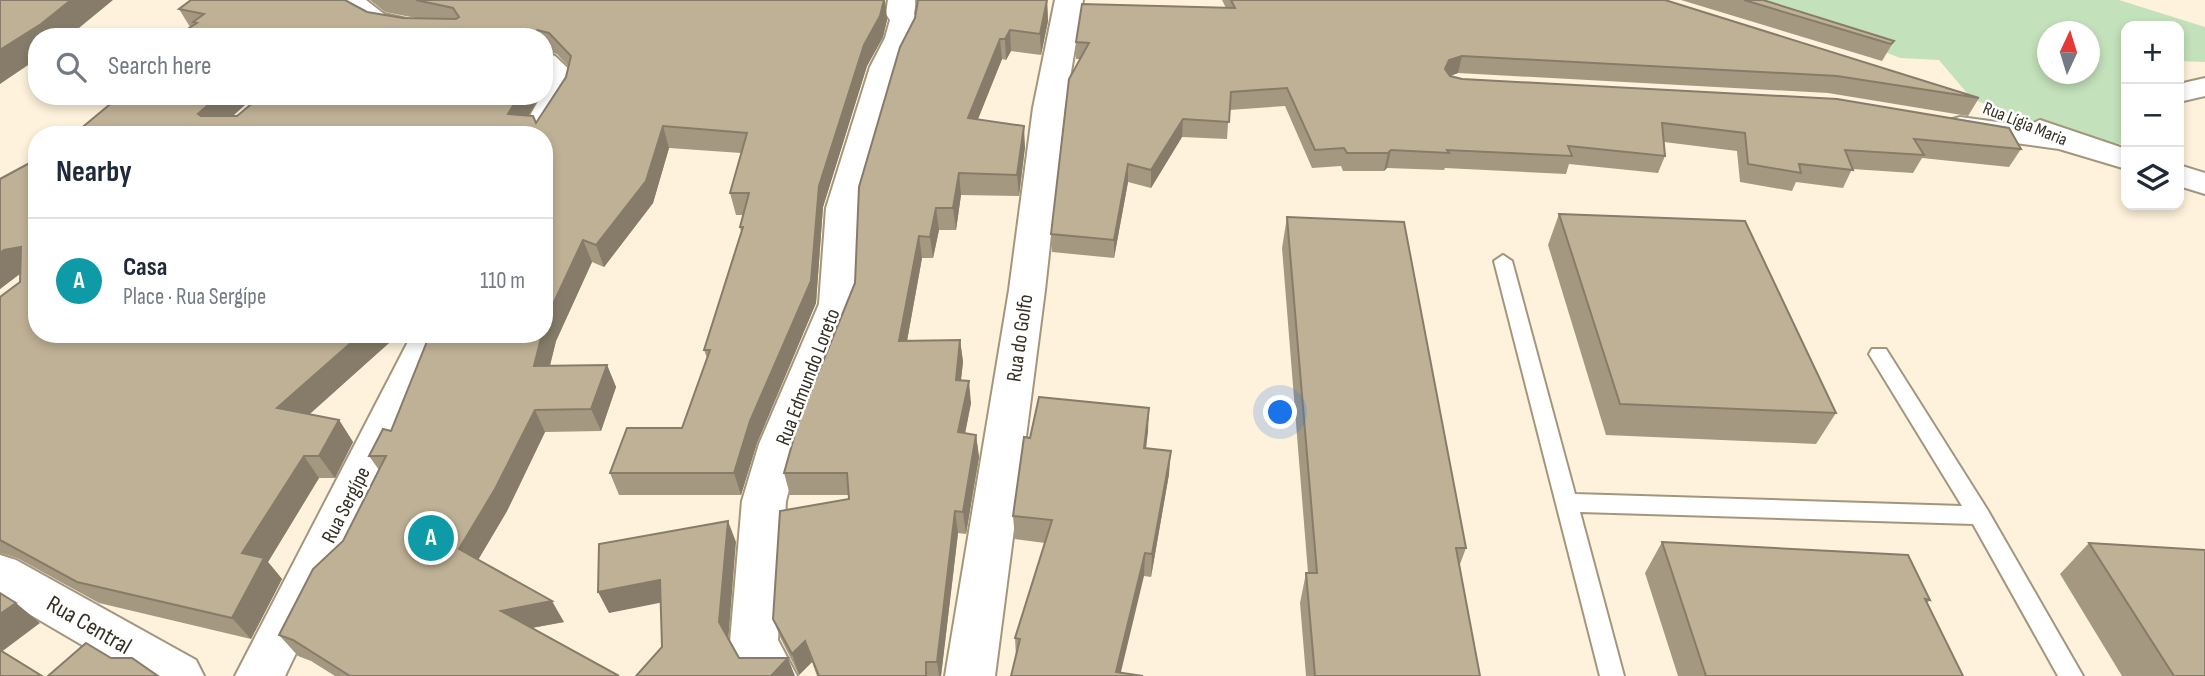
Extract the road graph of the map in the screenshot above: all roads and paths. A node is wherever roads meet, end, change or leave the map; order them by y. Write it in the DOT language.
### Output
graph roads {
  1 [pos="349,0"];
  2 [pos="902,0"];
  3 [pos="1069,0"];
  4 [pos="363,28"];
  5 [pos="553,69"];
  6 [pos="2205,87"];
  7 [pos="2184,92"];
  8 [pos="1968,101"];
  9 [pos="553,102"];
  10 [pos="552,105"];
  11 [pos="1928,122"];
  12 [pos="540,126"];
  13 [pos="2062,141"];
  14 [pos="2121,156"];
  15 [pos="2184,177"];
  16 [pos="2205,184"];
  17 [pos="1503,261"];
  18 [pos="426,343"];
  19 [pos="1879,354"];
  20 [pos="1568,503"];
  21 [pos="1979,515"];
  22 [pos="0,574"];
  23 [pos="179,676"];
  24 [pos="260,676"];
  25 [pos="772,676"];
  26 [pos="970,676"];
  27 [pos="1612,676"];
  28 [pos="2071,676"];
  1 -- 4 [label="street"];
  2 -- 25 [label="street, Rua Edmundo Loreto"];
  3 -- 26 [label="street, Rua do Golfo"];
  5 -- 9 [label="street"];
  6 -- 7 [label="street"];
  8 -- 13 [label="street, Rua Lígia Maria"];
  10 -- 12 [label="street"];
  11 -- 13 [label="street"];
  13 -- 14 [label="street, Rua Lígia Maria"];
  15 -- 16 [label="street"];
  17 -- 20 [label="lane"];
  18 -- 24 [label="street, Rua Sergípe"];
  19 -- 21 [label="lane"];
  20 -- 21 [label="lane"];
  20 -- 27 [label="lane"];
  21 -- 28 [label="lane"];
  22 -- 23 [label="street, Rua Central"];
}
